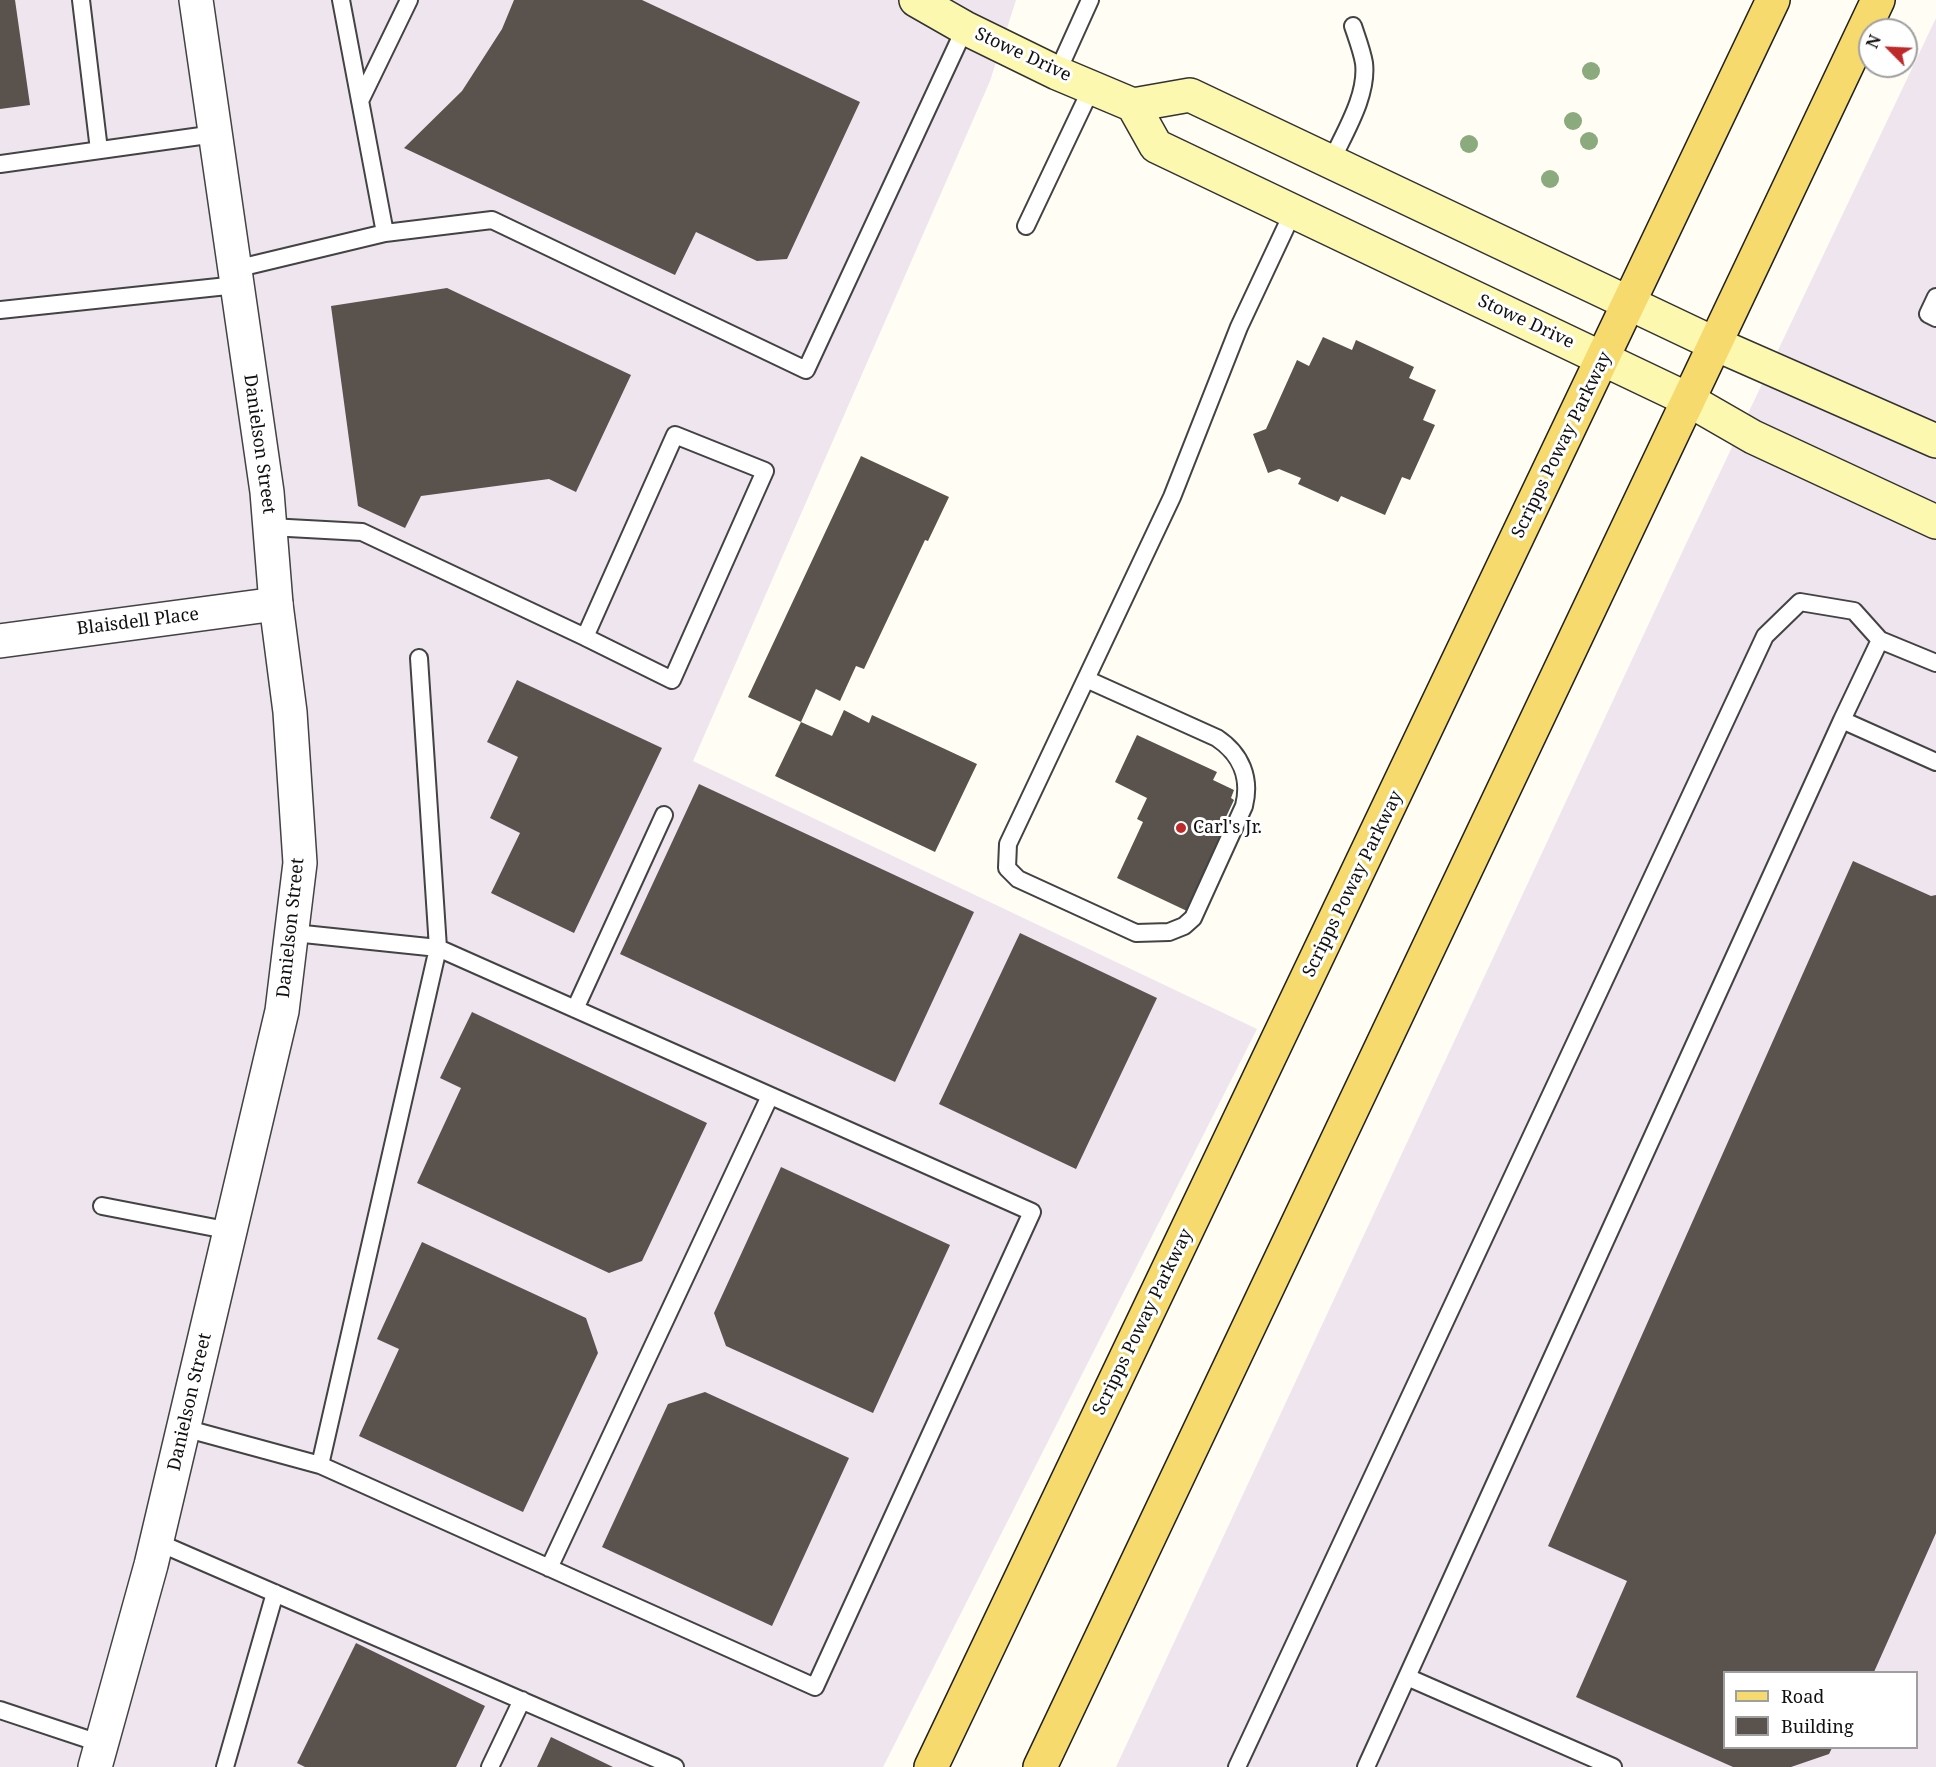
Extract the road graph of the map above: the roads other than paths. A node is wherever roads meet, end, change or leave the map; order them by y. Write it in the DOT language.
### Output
graph roads {
  1 [pos="81,0"];
  2 [pos="196,0"];
  3 [pos="341,0"];
  4 [pos="409,0"];
  5 [pos="1090,0"];
  6 [pos="1773,0"];
  7 [pos="1878,0"];
  8 [pos="924,2"];
  9 [pos="1353,26"];
  10 [pos="965,28"];
  11 [pos="1057,73"];
  12 [pos="1092,87"];
  13 [pos="360,101"];
  14 [pos="1133,105"];
  15 [pos="215,134"];
  16 [pos="99,150"];
  17 [pos="1331,162"];
  18 [pos="0,164"];
  19 [pos="1293,212"];
  20 [pos="1026,226"];
  21 [pos="385,233"];
  22 [pos="236,277"];
  23 [pos="1936,297"];
  24 [pos="1630,302"];
  25 [pos="0,310"];
  26 [pos="1936,318"];
  27 [pos="1713,343"];
  28 [pos="1603,359"];
  29 [pos="1687,399"];
  30 [pos="1936,441"];
  31 [pos="1936,522"];
  32 [pos="270,527"];
  33 [pos="276,604"];
  34 [pos="585,637"];
  35 [pos="1880,640"];
  36 [pos="0,641"];
  37 [pos="419,658"];
  38 [pos="1936,663"];
  39 [pos="1086,679"];
  40 [pos="1842,720"];
  41 [pos="1936,762"];
  42 [pos="664,815"];
  43 [pos="294,933"];
  44 [pos="438,948"];
  45 [pos="575,1009"];
  46 [pos="770,1096"];
  47 [pos="102,1206"];
  48 [pos="231,1231"];
  49 [pos="184,1428"];
  50 [pos="320,1465"];
  51 [pos="157,1542"];
  52 [pos="549,1568"];
  53 [pos="275,1593"];
  54 [pos="1407,1677"];
  55 [pos="522,1700"];
  56 [pos="0,1710"];
  57 [pos="98,1755"];
  58 [pos="225,1767"];
  59 [pos="490,1767"];
  60 [pos="675,1767"];
  61 [pos="931,1767"];
  62 [pos="1040,1767"];
  63 [pos="1237,1767"];
  64 [pos="1366,1767"];
  65 [pos="1613,1767"];
  1 -- 16 [label="lane"];
  2 -- 15 [label="street, Danielson Street"];
  3 -- 13 [label="lane"];
  4 -- 13 [label="lane"];
  5 -- 11 [label="lane"];
  6 -- 24 [label="main road, Scripps Poway Parkway"];
  7 -- 27 [label="main road"];
  8 -- 10 [label="main road, Stowe Drive"];
  9 -- 17 [label="lane"];
  10 -- 11 [label="main road, Stowe Drive"];
  10 -- 21 [label="lane"];
  11 -- 12 [label="main road, Stowe Drive"];
  12 -- 14 [label="main road, Stowe Drive"];
  12 -- 20 [label="lane"];
  13 -- 21 [label="lane"];
  14 -- 17 [label="main road"];
  14 -- 19 [label="main road, Stowe Drive"];
  15 -- 16 [label="lane"];
  15 -- 22 [label="street, Danielson Street"];
  16 -- 18 [label="lane"];
  17 -- 24 [label="main road"];
  19 -- 28 [label="main road, Stowe Drive"];
  19 -- 39 [label="lane"];
  21 -- 22 [label="lane"];
  22 -- 25 [label="lane"];
  22 -- 32 [label="street, Danielson Street"];
  23 -- 26 [label="lane"];
  24 -- 27 [label="main road"];
  24 -- 28 [label="main road, Scripps Poway Parkway"];
  27 -- 29 [label="main road"];
  27 -- 30 [label="main road"];
  28 -- 29 [label="main road, Stowe Drive"];
  28 -- 61 [label="main road, Scripps Poway Parkway"];
  29 -- 31 [label="main road, Stowe Drive"];
  29 -- 62 [label="main road"];
  32 -- 33 [label="street, Danielson Street"];
  32 -- 34 [label="lane"];
  33 -- 36 [label="street, Blaisdell Place"];
  33 -- 43 [label="street, Danielson Street"];
  34 -- 34 [label="lane"];
  35 -- 38 [label="lane"];
  35 -- 40 [label="lane"];
  35 -- 63 [label="lane"];
  37 -- 44 [label="lane"];
  39 -- 39 [label="lane"];
  40 -- 41 [label="lane"];
  40 -- 54 [label="lane"];
  42 -- 45 [label="lane"];
  43 -- 44 [label="lane"];
  43 -- 48 [label="street, Danielson Street"];
  44 -- 45 [label="lane"];
  44 -- 50 [label="lane"];
  45 -- 46 [label="lane"];
  46 -- 52 [label="lane"];
  46 -- 52 [label="lane"];
  47 -- 48 [label="lane"];
  48 -- 49 [label="street, Danielson Street"];
  49 -- 50 [label="lane"];
  49 -- 51 [label="street, Danielson Street"];
  50 -- 52 [label="lane"];
  51 -- 53 [label="lane"];
  51 -- 57 [label="street, Danielson Street"];
  53 -- 55 [label="lane"];
  53 -- 58 [label="lane"];
  54 -- 64 [label="lane"];
  54 -- 65 [label="lane"];
  55 -- 59 [label="lane"];
  55 -- 60 [label="lane"];
  56 -- 57 [label="lane"];
}
